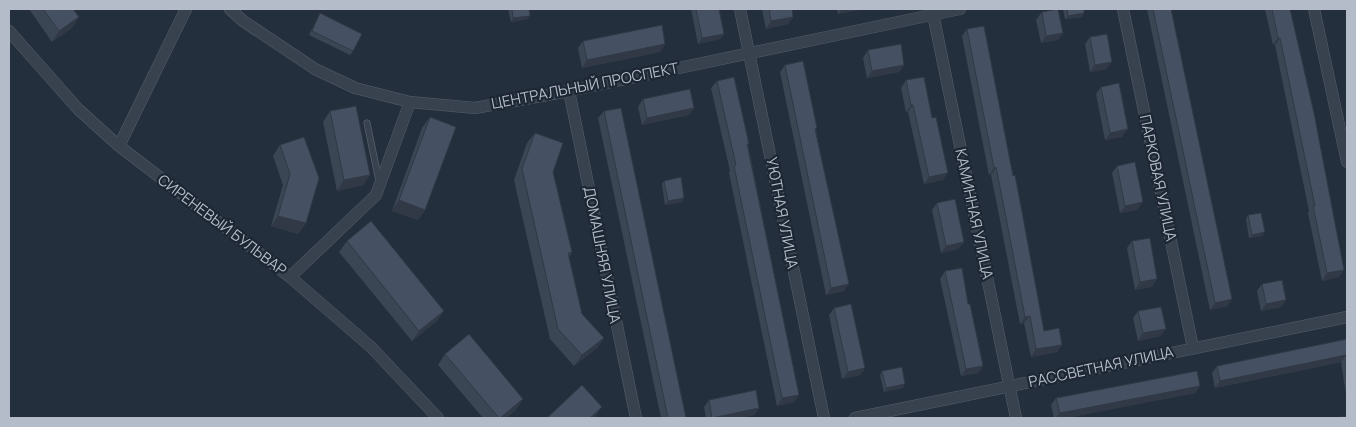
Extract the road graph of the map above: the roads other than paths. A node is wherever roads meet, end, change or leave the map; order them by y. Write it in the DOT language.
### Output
graph roads {
  1 [pos="186,9"];
  2 [pos="230,9"];
  3 [pos="740,9"];
  4 [pos="960,9"];
  5 [pos="1123,9"];
  6 [pos="1314,9"];
  7 [pos="932,12"];
  8 [pos="9,31"];
  9 [pos="750,53"];
  10 [pos="569,92"];
  11 [pos="410,102"];
  12 [pos="367,123"];
  13 [pos="118,146"];
  14 [pos="1347,162"];
  15 [pos="380,185"];
  16 [pos="290,277"];
  17 [pos="1347,317"];
  18 [pos="1193,348"];
  19 [pos="1009,386"];
  20 [pos="438,418"];
  21 [pos="636,418"];
  22 [pos="824,418"];
  23 [pos="855,418"];
  24 [pos="1016,418"];
  1 -- 13 [label="street"];
  2 -- 11 [label="street, ЦЕНТРАЛЬНЫЙ ПРОСПЕКТ"];
  3 -- 9 [label="street, УЮТНАЯ УЛИЦА"];
  4 -- 7 [label="street, ЦЕНТРАЛЬНЫЙ ПРОСПЕКТ"];
  5 -- 18 [label="street, ПАРКОВАЯ УЛИЦА"];
  6 -- 14 [label="street"];
  7 -- 9 [label="street, ЦЕНТРАЛЬНЫЙ ПРОСПЕКТ"];
  7 -- 19 [label="street, КАМИННАЯ УЛИЦА"];
  8 -- 13 [label="street, СИРЕНЕВЫЙ БУЛЬВАР"];
  9 -- 10 [label="street, ЦЕНТРАЛЬНЫЙ ПРОСПЕКТ"];
  9 -- 22 [label="street, УЮТНАЯ УЛИЦА"];
  10 -- 11 [label="street, ЦЕНТРАЛЬНЫЙ ПРОСПЕКТ"];
  10 -- 21 [label="street, ДОМАШНЯЯ УЛИЦА"];
  11 -- 15 [label="street"];
  12 -- 15 [label="lane"];
  13 -- 16 [label="street, СИРЕНЕВЫЙ БУЛЬВАР"];
  15 -- 16 [label="street"];
  16 -- 20 [label="street, СИРЕНЕВЫЙ БУЛЬВАР"];
  17 -- 18 [label="street, РАССВЕТНАЯ УЛИЦА"];
  18 -- 19 [label="street, РАССВЕТНАЯ УЛИЦА"];
  19 -- 23 [label="street, РАССВЕТНАЯ УЛИЦА"];
  19 -- 24 [label="street, КАМИННАЯ УЛИЦА"];
}
